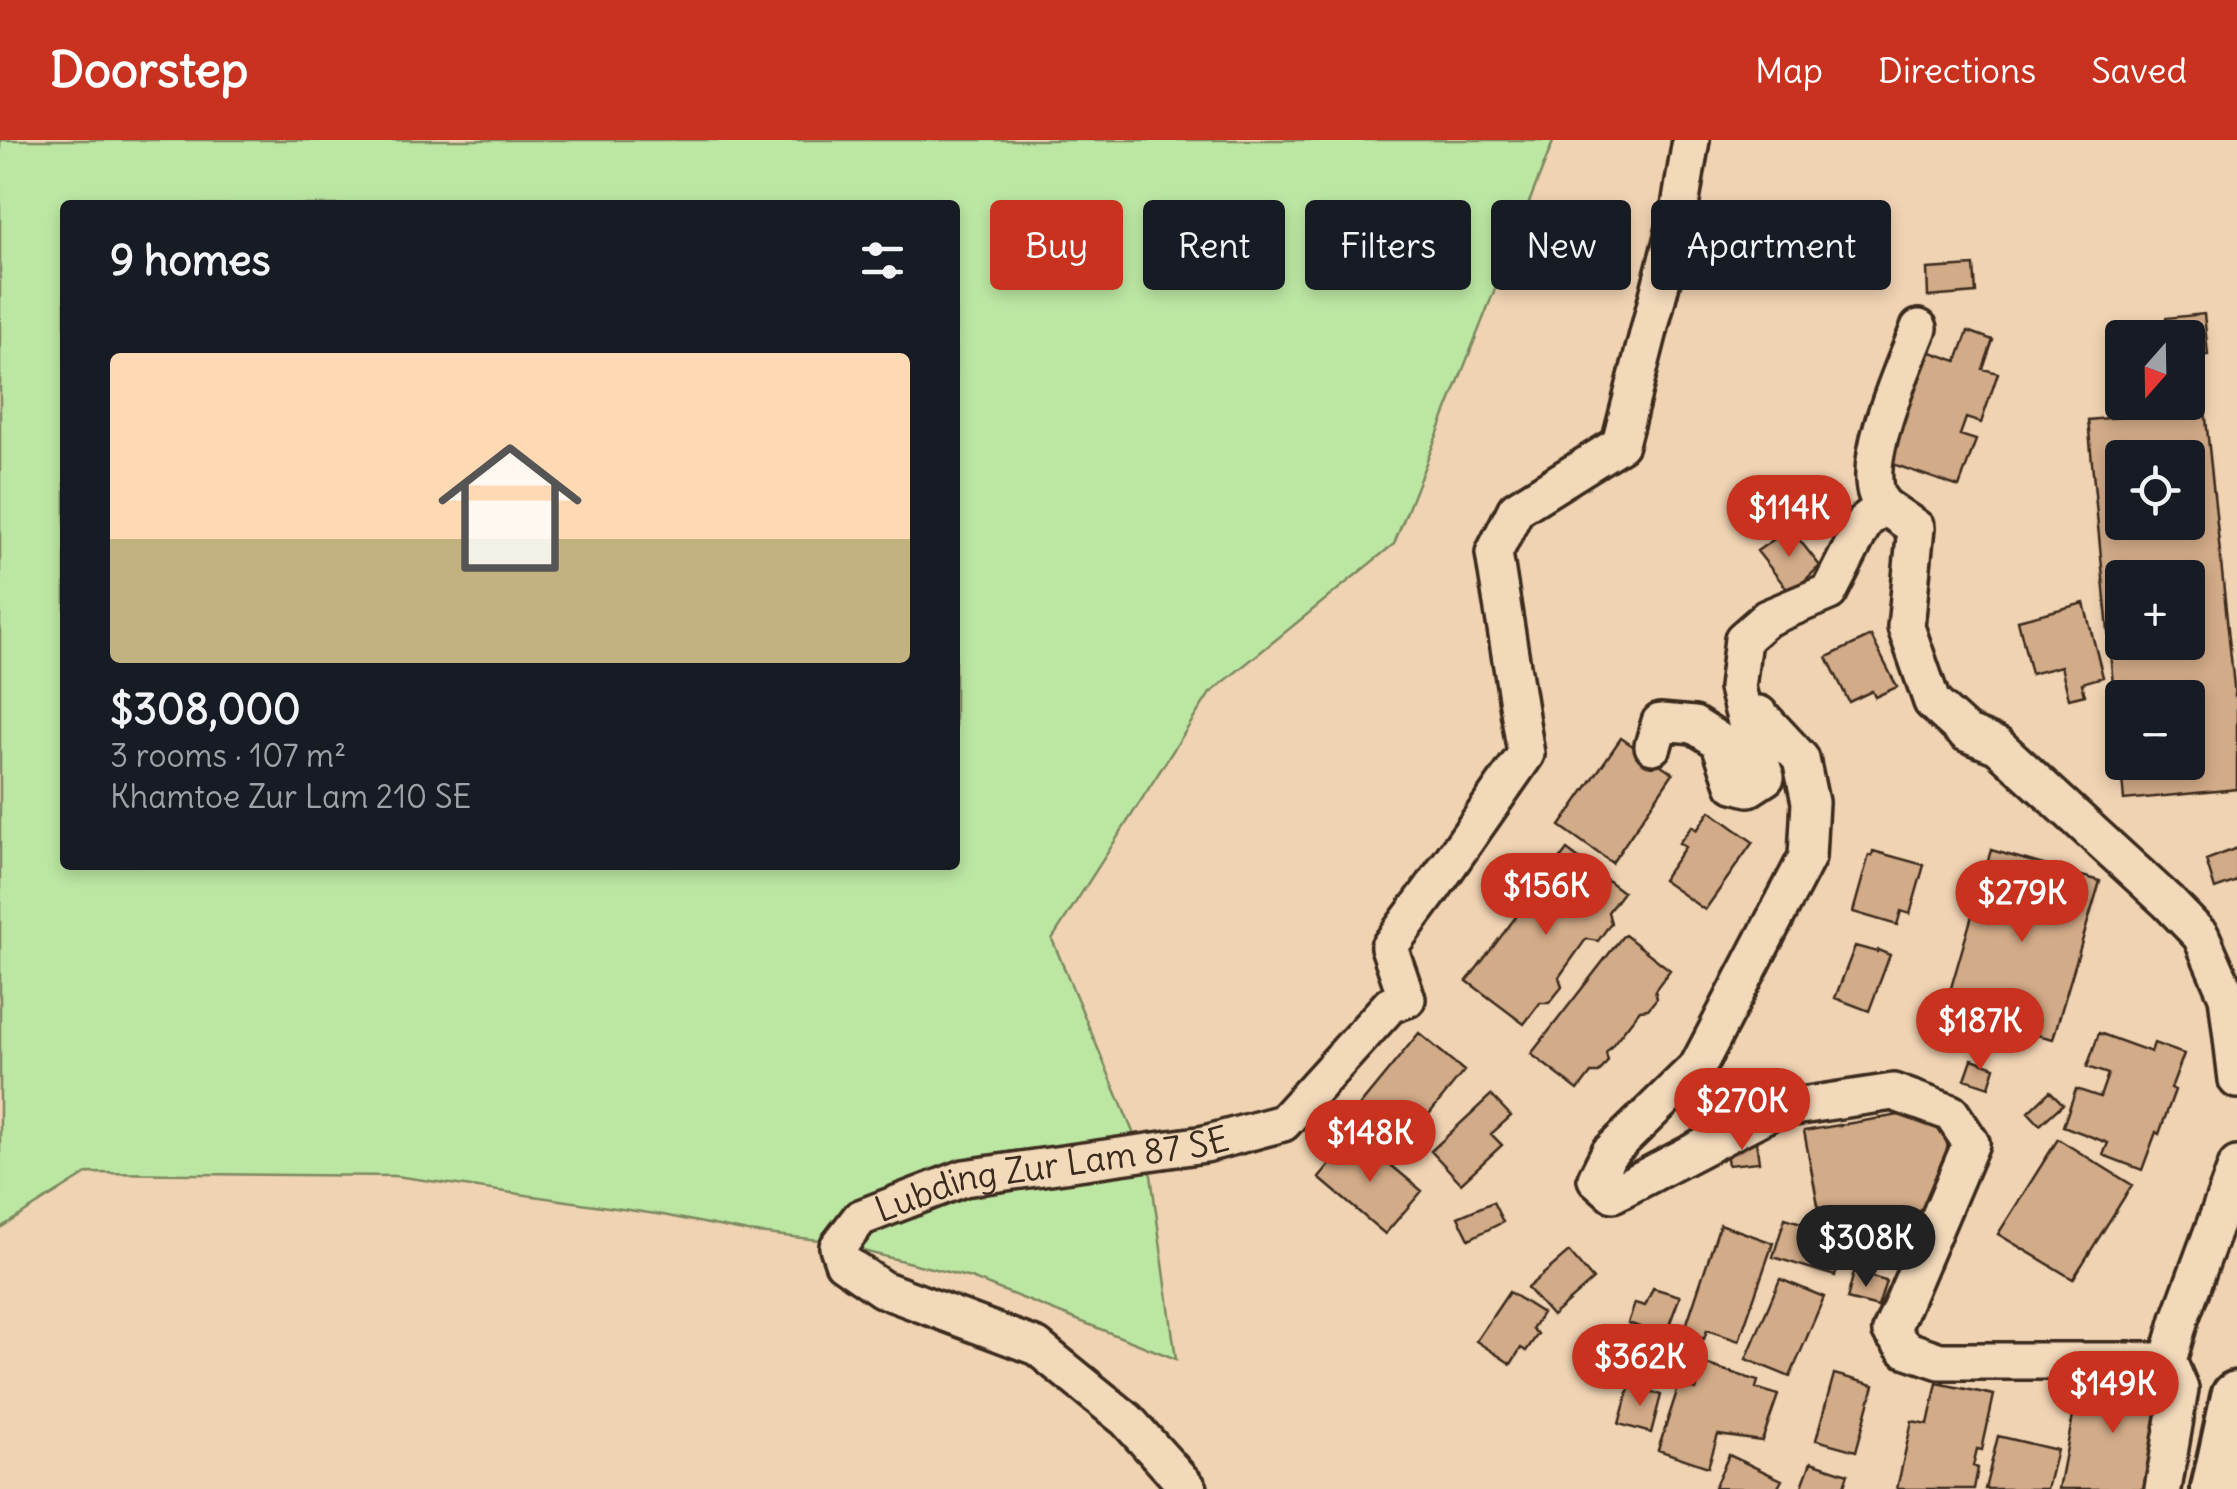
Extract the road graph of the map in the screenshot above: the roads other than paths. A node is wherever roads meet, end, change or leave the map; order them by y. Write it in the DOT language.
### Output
graph roads {
  1 [pos="1691,140"];
  2 [pos="1918,328"];
  3 [pos="1884,506"];
  4 [pos="1746,722"];
  5 [pos="1653,746"];
  6 [pos="2237,1080"];
  7 [pos="2237,1166"];
  8 [pos="2168,1361"];
  9 [pos="2237,1397"];
  10 [pos="1190,1489"];
  11 [pos="2163,1489"];
  12 [pos="2217,1489"];
  1 -- 10 [label="street, Lubding Zur Lam 87 SE"];
  2 -- 3 [label="street"];
  3 -- 4 [label="street"];
  3 -- 6 [label="street"];
  4 -- 5 [label="street"];
  4 -- 8 [label="street"];
  7 -- 8 [label="street"];
  8 -- 11 [label="street"];
  9 -- 12 [label="main road"];
}
